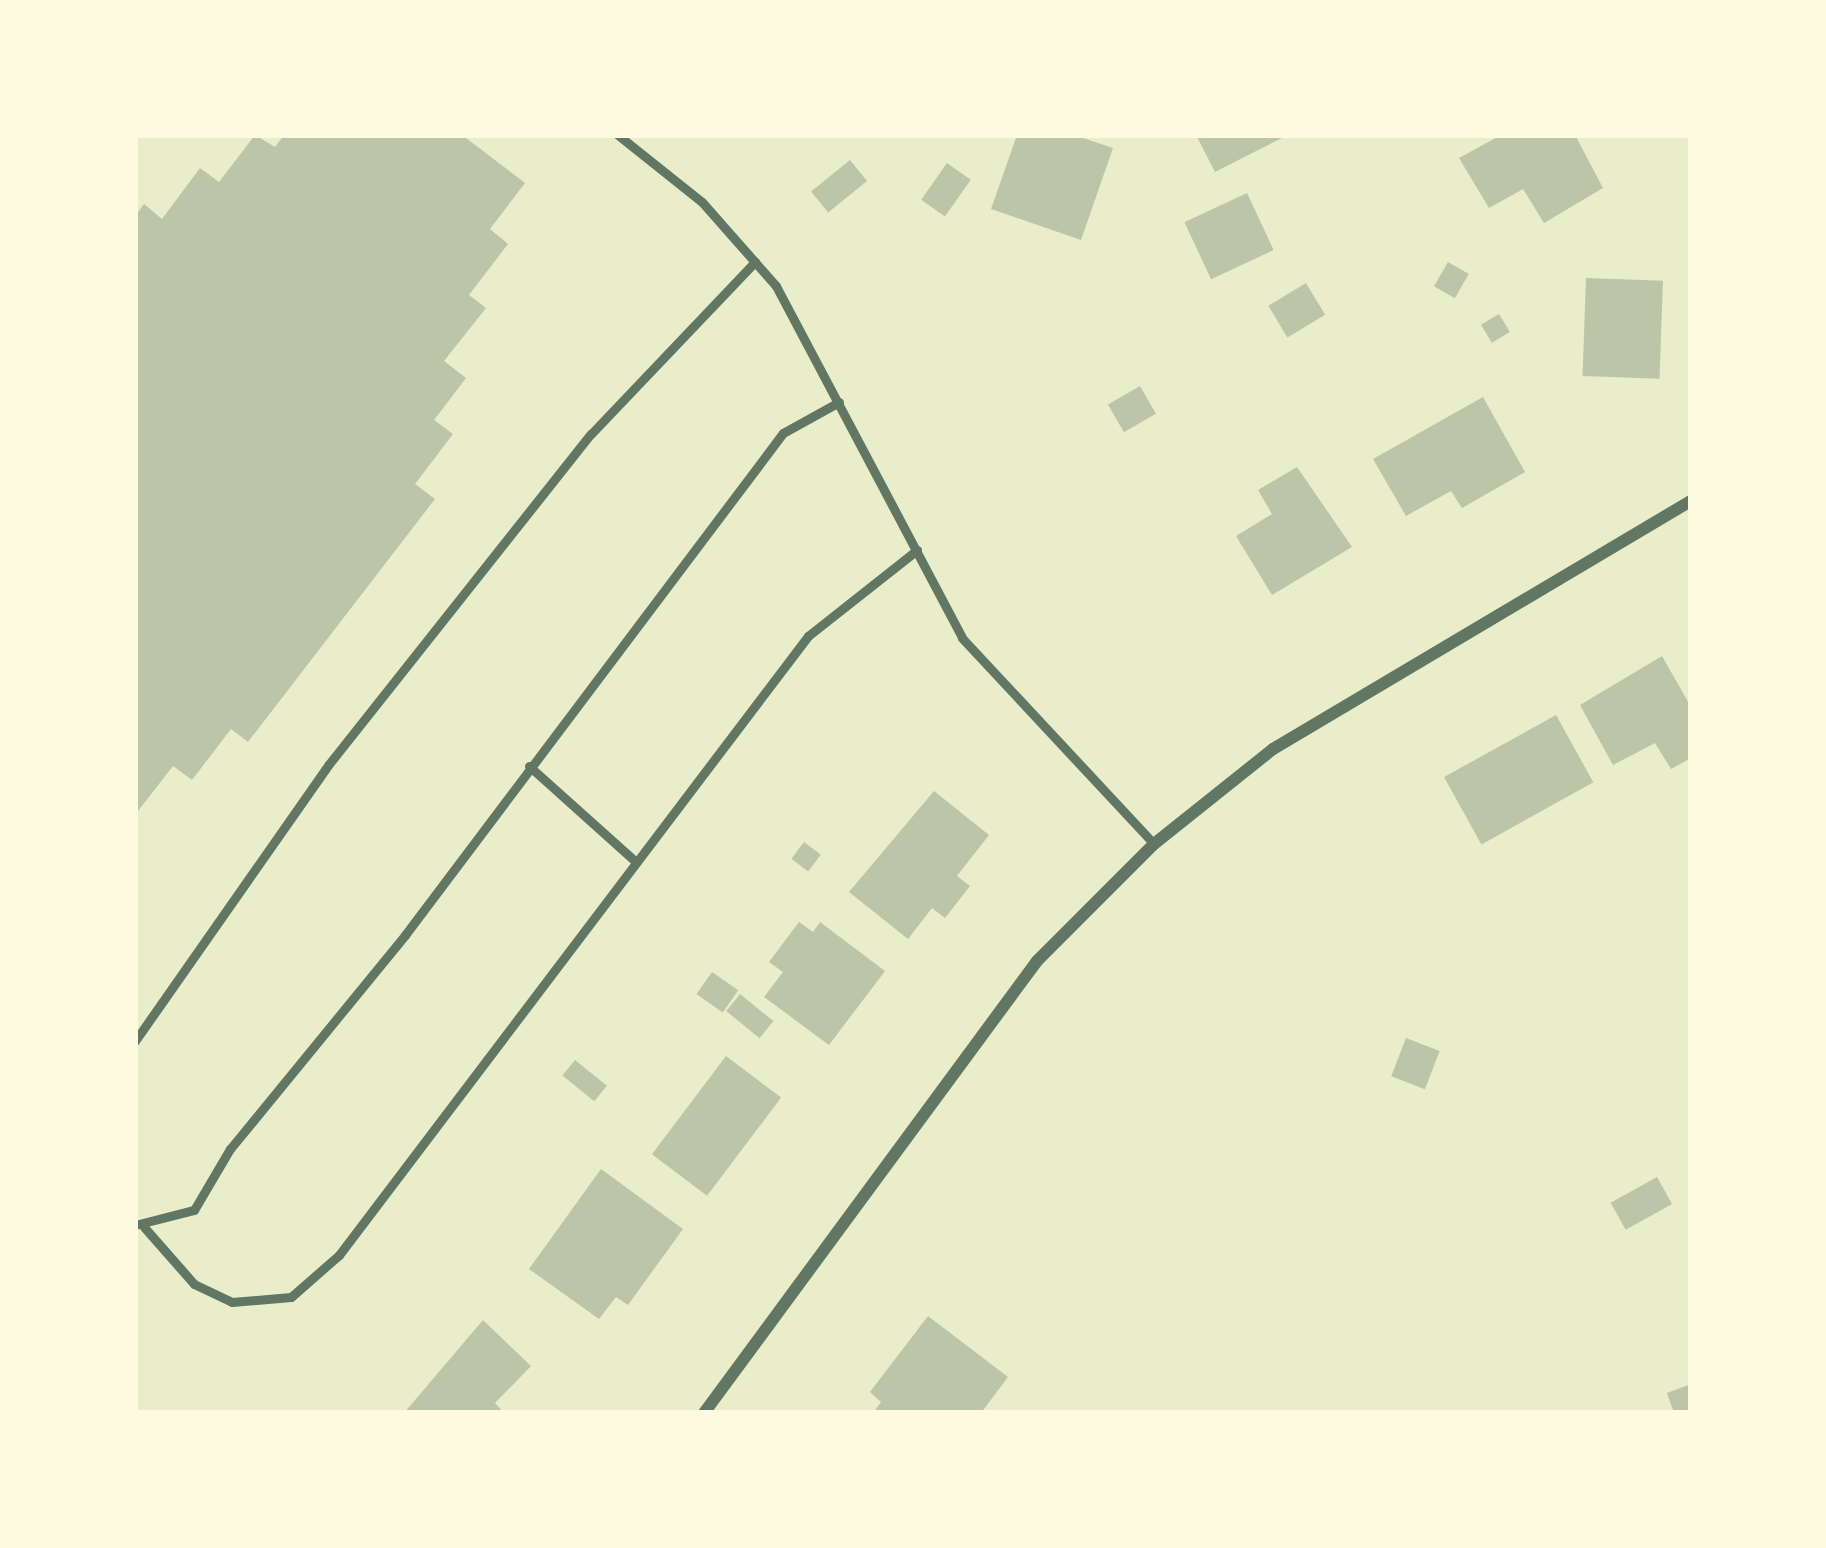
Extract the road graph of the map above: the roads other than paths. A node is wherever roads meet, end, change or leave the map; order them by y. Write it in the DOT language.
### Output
graph roads {
  1 [pos="618,135"];
  2 [pos="755,262"];
  3 [pos="839,402"];
  4 [pos="1691,501"];
  5 [pos="917,550"];
  6 [pos="530,766"];
  7 [pos="1154,844"];
  8 [pos="636,862"];
  9 [pos="135,1041"];
  10 [pos="140,1226"];
  11 [pos="704,1413"];
  1 -- 2 [label="lane"];
  2 -- 3 [label="lane"];
  2 -- 9 [label="lane"];
  3 -- 5 [label="lane"];
  3 -- 6 [label="lane"];
  4 -- 7 [label="street"];
  5 -- 7 [label="lane"];
  5 -- 8 [label="lane"];
  6 -- 8 [label="lane"];
  6 -- 10 [label="lane"];
  7 -- 11 [label="street"];
  8 -- 10 [label="lane"];
}
